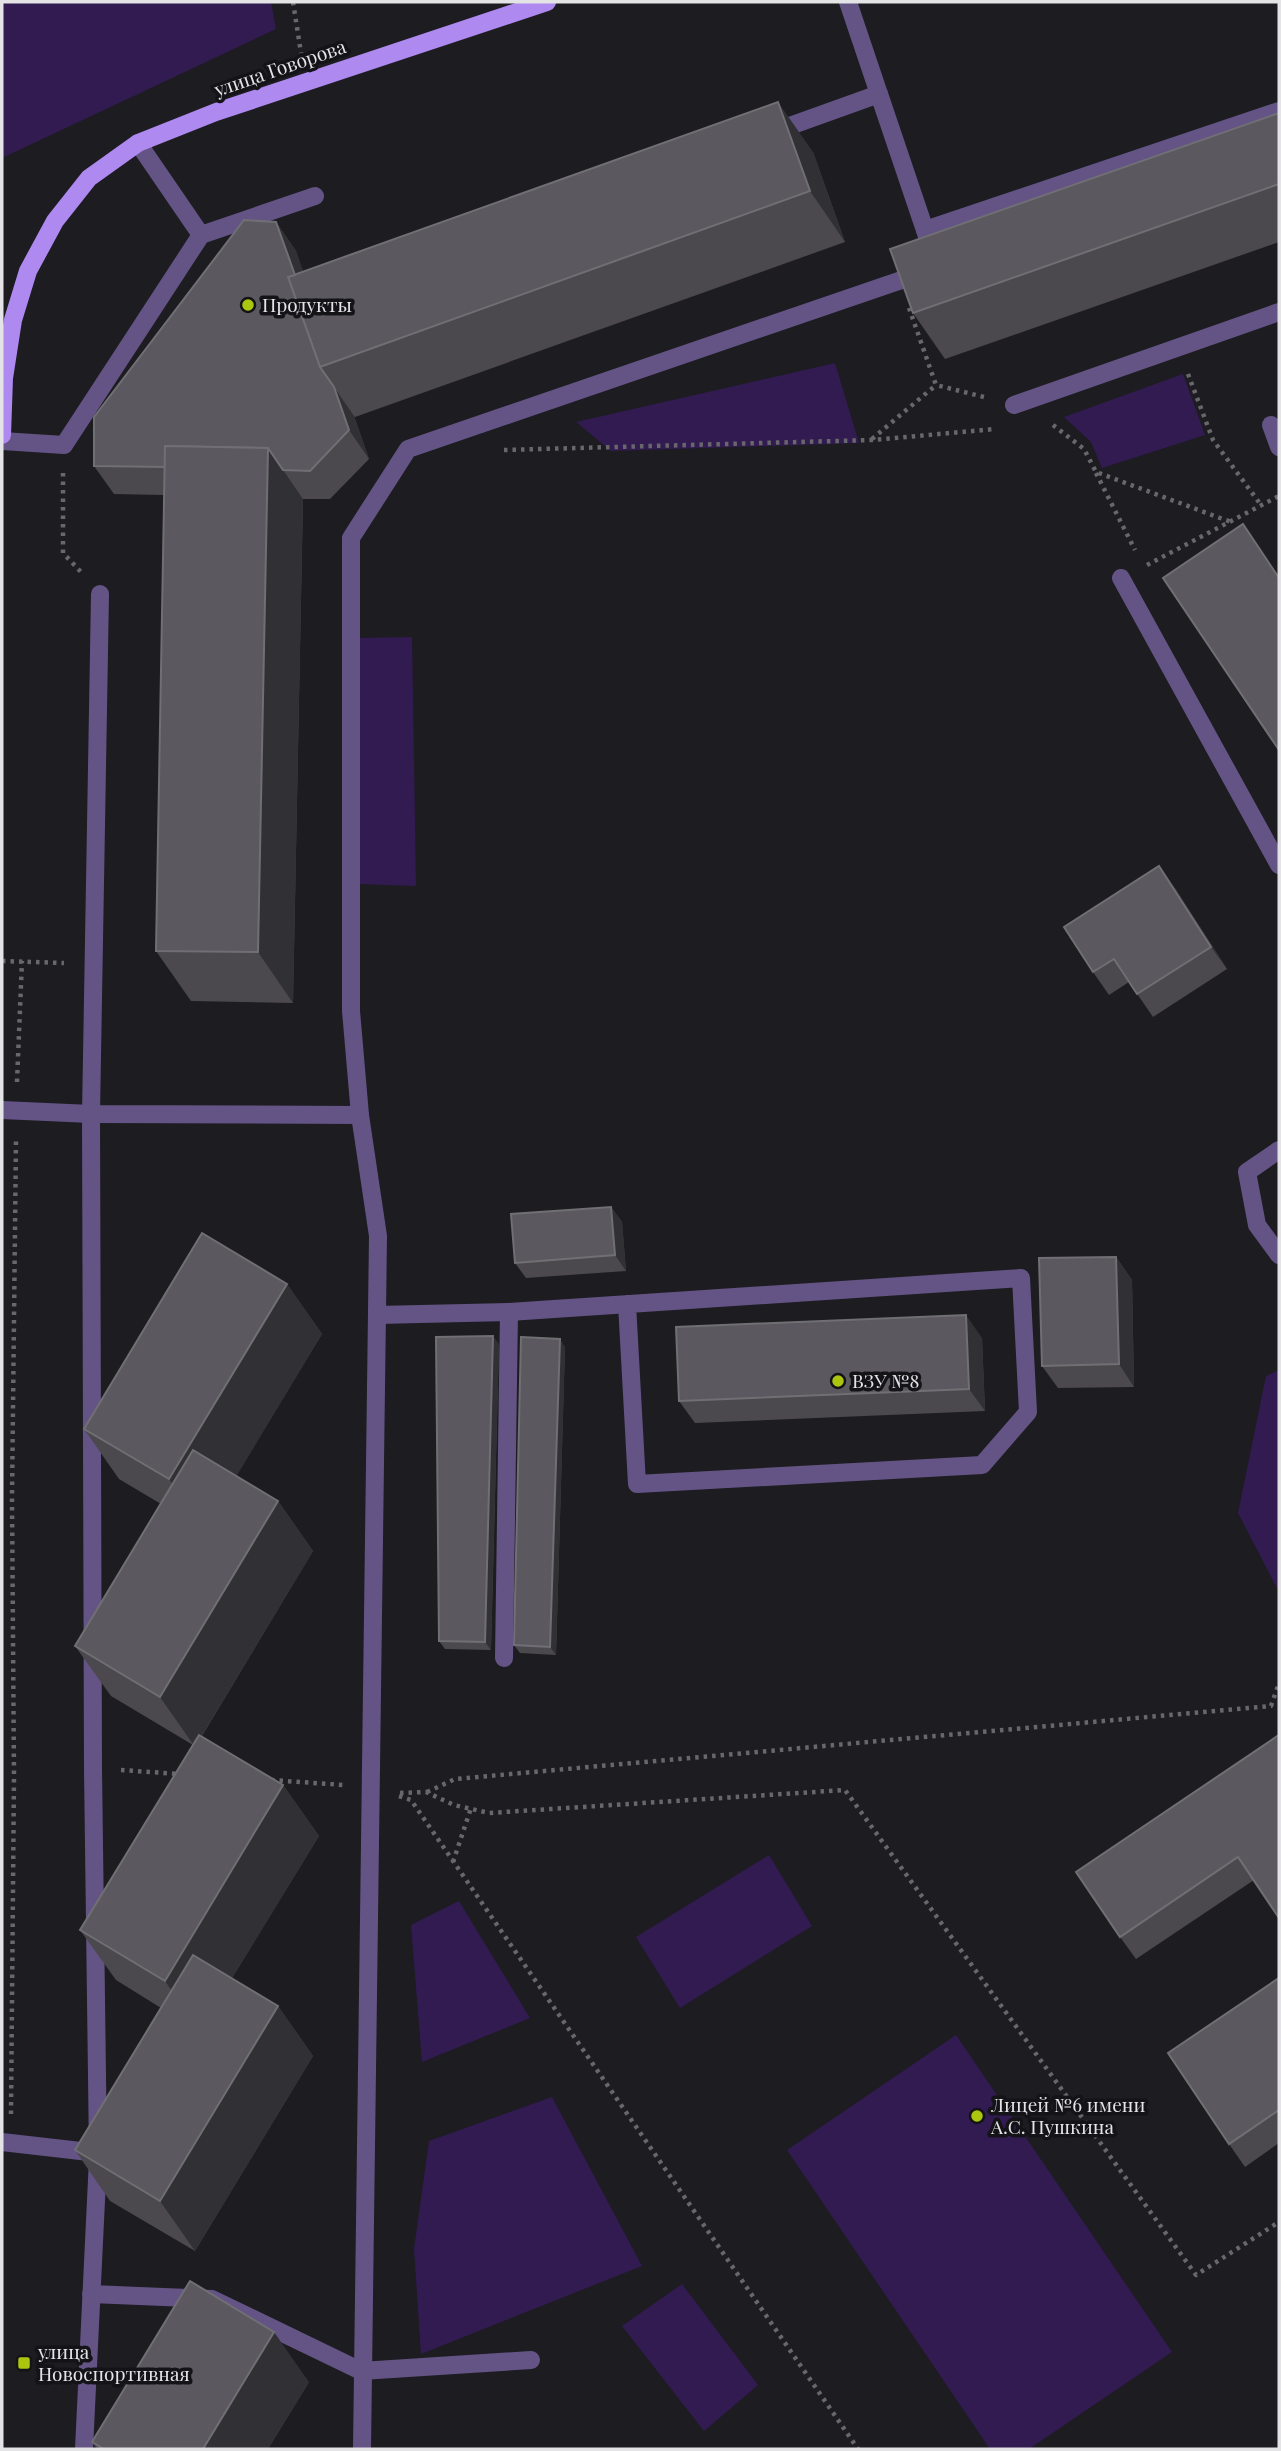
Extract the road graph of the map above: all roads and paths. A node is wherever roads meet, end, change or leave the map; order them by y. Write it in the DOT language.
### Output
graph roads {
  1 [pos="293,2"];
  2 [pos="547,2"];
  3 [pos="848,2"];
  4 [pos="304,82"];
  5 [pos="879,94"];
  6 [pos="1279,111"];
  7 [pos="761,136"];
  8 [pos="138,143"];
  9 [pos="315,196"];
  10 [pos="925,230"];
  11 [pos="201,235"];
  12 [pos="900,281"];
  13 [pos="1279,312"];
  14 [pos="1178,347"];
  15 [pos="936,385"];
  16 [pos="1014,405"];
  17 [pos="1052,424"];
  18 [pos="1271,425"];
  19 [pos="1000,429"];
  20 [pos="2,435"];
  21 [pos="872,440"];
  22 [pos="2,441"];
  23 [pos="64,445"];
  24 [pos="1279,447"];
  25 [pos="496,451"];
  26 [pos="1096,472"];
  27 [pos="1279,495"];
  28 [pos="1261,505"];
  29 [pos="1231,522"];
  30 [pos="1143,567"];
  31 [pos="1121,578"];
  32 [pos="100,594"];
  33 [pos="1279,865"];
  34 [pos="2,961"];
  35 [pos="22,961"];
  36 [pos="94,964"];
  37 [pos="9,1110"];
  38 [pos="91,1114"];
  39 [pos="360,1115"];
  40 [pos="1279,1150"];
  41 [pos="1279,1255"];
  42 [pos="627,1304"];
  43 [pos="509,1312"];
  44 [pos="377,1315"];
  45 [pos="504,1658"];
  46 [pos="1279,1683"];
  47 [pos="93,1768"];
  48 [pos="186,1774"];
  49 [pos="266,1780"];
  50 [pos="372,1787"];
  51 [pos="426,1792"];
  52 [pos="471,1808"];
  53 [pos="453,1862"];
  54 [pos="6,2142"];
  55 [pos="98,2153"];
  56 [pos="1279,2222"];
  57 [pos="91,2294"];
  58 [pos="531,2360"];
  59 [pos="361,2371"];
  60 [pos="84,2449"];
  61 [pos="362,2449"];
  62 [pos="858,2449"];
  1 -- 4 [label="path"];
  2 -- 4 [label="main road, улица Говорова"];
  3 -- 5 [label="lane"];
  4 -- 8 [label="main road, улица Говорова"];
  5 -- 7 [label="lane"];
  5 -- 10 [label="lane"];
  6 -- 10 [label="lane"];
  8 -- 11 [label="lane"];
  8 -- 20 [label="main road, улица Говорова"];
  9 -- 11 [label="lane"];
  10 -- 12 [label="lane"];
  11 -- 23 [label="lane"];
  12 -- 15 [label="path"];
  12 -- 39 [label="lane"];
  13 -- 14 [label="lane"];
  14 -- 16 [label="lane"];
  14 -- 28 [label="path"];
  15 -- 16 [label="path"];
  15 -- 21 [label="path"];
  17 -- 26 [label="path"];
  18 -- 24 [label="lane"];
  19 -- 21 [label="path"];
  21 -- 25 [label="path"];
  22 -- 23 [label="lane"];
  23 -- 32 [label="path"];
  26 -- 29 [label="path"];
  26 -- 30 [label="path"];
  27 -- 28 [label="path"];
  28 -- 29 [label="path"];
  29 -- 30 [label="path"];
  30 -- 31 [label="path"];
  31 -- 33 [label="lane"];
  32 -- 36 [label="lane"];
  34 -- 35 [label="path"];
  35 -- 36 [label="path"];
  35 -- 37 [label="path"];
  36 -- 38 [label="lane"];
  37 -- 38 [label="lane"];
  37 -- 54 [label="path"];
  38 -- 39 [label="lane"];
  38 -- 47 [label="lane"];
  39 -- 44 [label="lane"];
  40 -- 41 [label="lane"];
  42 -- 42 [label="lane"];
  42 -- 43 [label="lane"];
  43 -- 44 [label="lane"];
  43 -- 45 [label="lane"];
  44 -- 50 [label="lane"];
  46 -- 51 [label="path"];
  47 -- 48 [label="path"];
  47 -- 55 [label="lane"];
  49 -- 50 [label="path"];
  50 -- 59 [label="lane"];
  51 -- 52 [label="path"];
  51 -- 53 [label="path"];
  52 -- 53 [label="path"];
  52 -- 56 [label="path"];
  53 -- 62 [label="path"];
  54 -- 55 [label="lane"];
  55 -- 57 [label="lane"];
  57 -- 59 [label="lane"];
  57 -- 60 [label="lane"];
  58 -- 59 [label="lane"];
  59 -- 61 [label="lane"];
}
